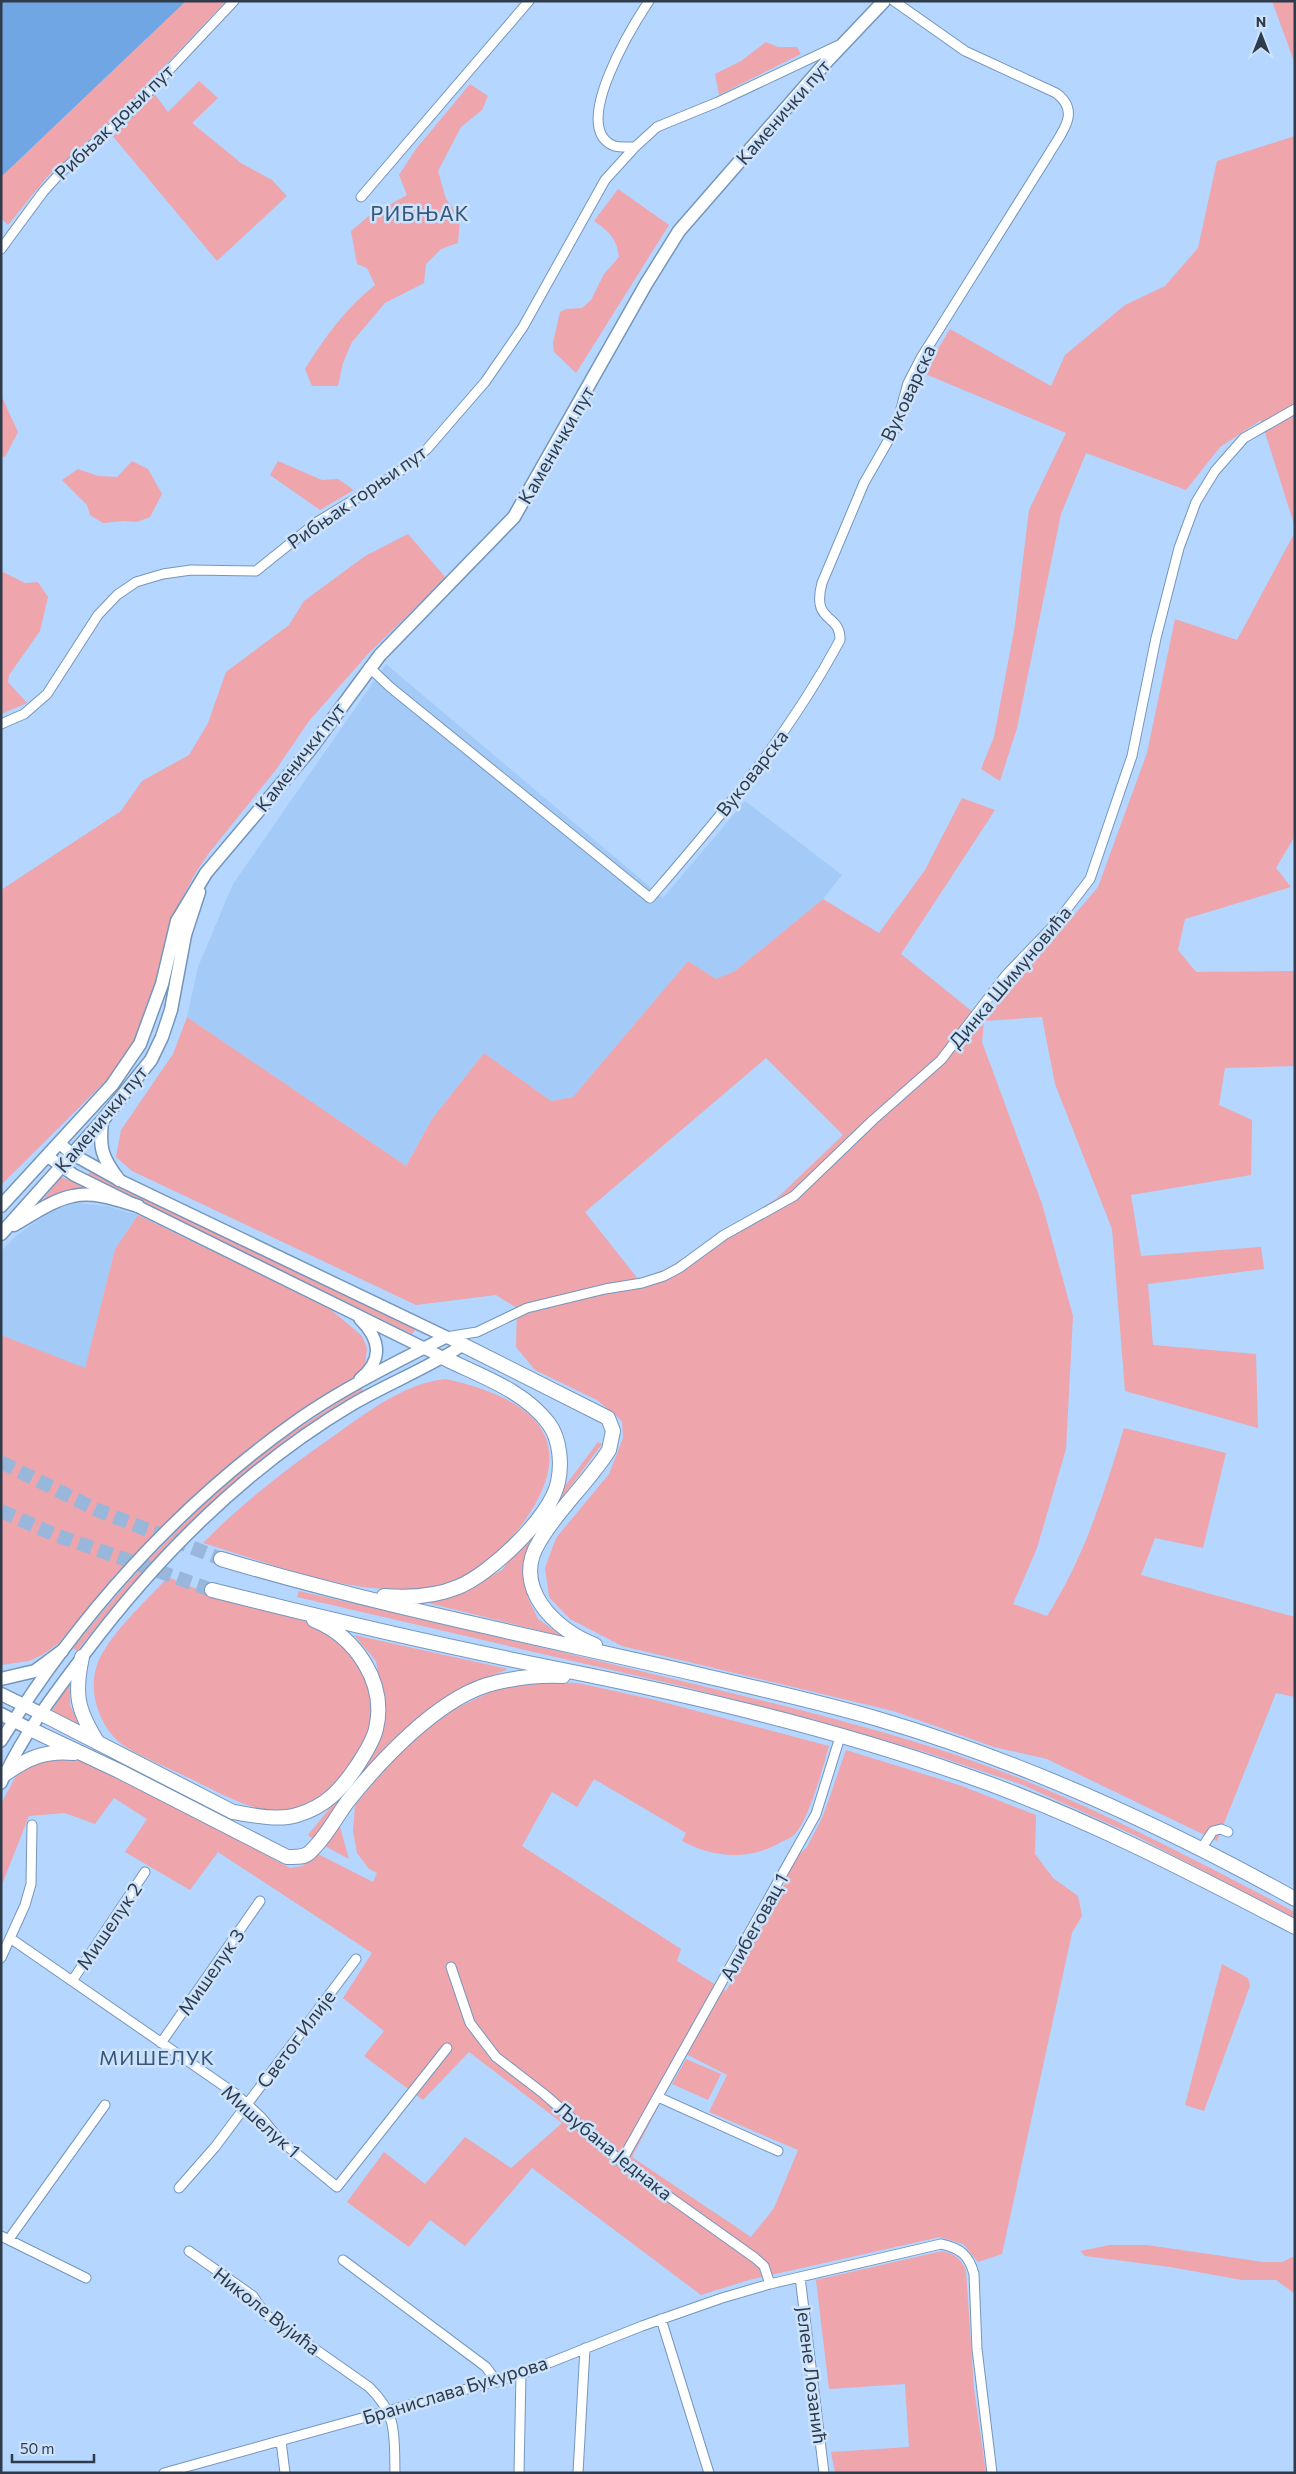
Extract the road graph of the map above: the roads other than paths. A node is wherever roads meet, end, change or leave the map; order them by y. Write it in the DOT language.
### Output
graph roads {
  1 [pos="234,1"];
  2 [pos="529,1"];
  3 [pos="649,1"];
  4 [pos="884,1"];
  5 [pos="894,1"];
  6 [pos="844,42"];
  7 [pos="635,147"];
  8 [pos="361,197"];
  9 [pos="1,249"];
  10 [pos="1295,409"];
  11 [pos="369,668"];
  12 [pos="1,724"];
  13 [pos="206,873"];
  14 [pos="102,1120"];
  15 [pos="59,1143"];
  16 [pos="72,1154"];
  17 [pos="47,1156"];
  18 [pos="60,1168"];
  19 [pos="119,1180"];
  20 [pos="1,1206"];
  21 [pos="138,1206"];
  22 [pos="3,1232"];
  23 [pos="352,1311"];
  24 [pos="477,1332"];
  25 [pos="446,1337"];
  26 [pos="463,1346"];
  27 [pos="423,1349"];
  28 [pos="444,1358"];
  29 [pos="345,1392"];
  30 [pos="220,1559"];
  31 [pos="212,1590"];
  32 [pos="346,1593"];
  33 [pos="283,1608"];
  34 [pos="62,1652"];
  35 [pos="82,1657"];
  36 [pos="638,1660"];
  37 [pos="604,1678"];
  38 [pos="1,1679"];
  39 [pos="1,1694"];
  40 [pos="25,1706"];
  41 [pos="40,1713"];
  42 [pos="1,1714"];
  43 [pos="14,1721"];
  44 [pos="30,1729"];
  45 [pos="840,1737"];
  46 [pos="1,1741"];
  47 [pos="98,1743"];
  48 [pos="85,1754"];
  49 [pos="3,1779"];
  50 [pos="32,1825"];
  51 [pos="1228,1832"];
  52 [pos="1201,1849"];
  53 [pos="145,1872"];
  54 [pos="1295,1899"];
  55 [pos="260,1901"];
  56 [pos="1295,1927"];
  57 [pos="10,1938"];
  58 [pos="1,1958"];
  59 [pos="356,1959"];
  60 [pos="450,1967"];
  61 [pos="72,1981"];
  62 [pos="161,2042"];
  63 [pos="447,2048"];
  64 [pos="658,2097"];
  65 [pos="248,2104"];
  66 [pos="106,2105"];
  67 [pos="778,2151"];
  68 [pos="621,2162"];
  69 [pos="179,2188"];
  70 [pos="5,2238"];
  71 [pos="189,2251"];
  72 [pos="343,2260"];
  73 [pos="800,2277"];
  74 [pos="86,2278"];
  75 [pos="770,2284"];
  76 [pos="661,2319"];
  77 [pos="585,2348"];
  78 [pos="521,2374"];
  79 [pos="497,2382"];
  80 [pos="389,2411"];
  81 [pos="281,2441"];
  82 [pos="177,2471"];
  83 [pos="164,2473"];
  84 [pos="285,2473"];
  85 [pos="395,2473"];
  86 [pos="519,2473"];
  87 [pos="578,2473"];
  88 [pos="709,2473"];
  89 [pos="824,2473"];
  90 [pos="992,2473"];
  1 -- 9 [label="street, Рибњак доњи пут"];
  2 -- 8 [label="street"];
  3 -- 7 [label="street"];
  4 -- 6 [label="main road, Каменички пут"];
  5 -- 11 [label="street, Вуковарска"];
  6 -- 7 [label="street, Рибњак горњи пут"];
  6 -- 11 [label="main road, Каменички пут"];
  7 -- 12 [label="street, Рибњак горњи пут"];
  10 -- 24 [label="street, Динка Шимуновића"];
  11 -- 13 [label="main road, Каменички пут"];
  13 -- 14 [label="main road, Каменички пут"];
  13 -- 15 [label="main road, Каменички пут"];
  14 -- 16 [label="main road, Каменички пут"];
  14 -- 19 [label="main road"];
  15 -- 16 [label="street"];
  15 -- 17 [label="main road, Каменички пут"];
  16 -- 18 [label="main road, Каменички пут"];
  16 -- 19 [label="street"];
  17 -- 18 [label="street"];
  17 -- 20 [label="main road, Каменички пут"];
  18 -- 21 [label="street"];
  18 -- 22 [label="main road, Каменички пут"];
  19 -- 25 [label="street"];
  21 -- 22 [label="main road"];
  21 -- 23 [label="street"];
  23 -- 27 [label="street"];
  23 -- 29 [label="street"];
  24 -- 25 [label="street, Динка Шимуновића"];
  24 -- 26 [label="street, Динка Шимуновића"];
  25 -- 26 [label="street"];
  25 -- 27 [label="street"];
  26 -- 28 [label="street"];
  26 -- 36 [label="highway"];
  27 -- 28 [label="street"];
  27 -- 29 [label="street"];
  28 -- 32 [label="highway"];
  28 -- 35 [label="street"];
  29 -- 34 [label="street"];
  30 -- 32 [label="highway"];
  31 -- 33 [label="highway"];
  32 -- 36 [label="highway"];
  33 -- 37 [label="highway"];
  33 -- 47 [label="highway"];
  34 -- 38 [label="main road"];
  34 -- 40 [label="street"];
  35 -- 41 [label="street"];
  35 -- 47 [label="highway"];
  36 -- 52 [label="highway"];
  37 -- 45 [label="highway"];
  37 -- 48 [label="highway"];
  39 -- 40 [label="main road"];
  40 -- 41 [label="main road"];
  40 -- 43 [label="street"];
  41 -- 44 [label="street"];
  41 -- 47 [label="highway"];
  42 -- 43 [label="main road"];
  43 -- 44 [label="main road"];
  43 -- 46 [label="street"];
  44 -- 48 [label="highway"];
  44 -- 49 [label="street"];
  45 -- 56 [label="highway"];
  45 -- 64 [label="street, Алибеговац 1"];
  48 -- 49 [label="highway"];
  50 -- 57 [label="street"];
  51 -- 52 [label="street"];
  52 -- 54 [label="highway"];
  53 -- 61 [label="street, Мишелук 2"];
  55 -- 62 [label="street, Мишелук 3"];
  57 -- 58 [label="street"];
  57 -- 61 [label="street, Мишелук 1"];
  59 -- 65 [label="street, Светог Илије"];
  60 -- 68 [label="street, Љубана Једнака"];
  61 -- 62 [label="street, Мишелук 1"];
  62 -- 65 [label="street, Мишелук 1"];
  63 -- 65 [label="street, Мишелук 1"];
  64 -- 67 [label="street"];
  64 -- 68 [label="street, Алибеговац 1"];
  65 -- 69 [label="street, Светог Илије"];
  66 -- 70 [label="street"];
  68 -- 75 [label="street, Љубана Једнака"];
  70 -- 74 [label="street"];
  71 -- 80 [label="street, Николе Вујића"];
  72 -- 79 [label="street"];
  73 -- 75 [label="street, Бранислава Букурова"];
  73 -- 89 [label="street, Јелене Лозанић"];
  73 -- 90 [label="street, Бранислава Букурова"];
  75 -- 76 [label="street, Бранислава Букурова"];
  76 -- 77 [label="street, Бранислава Букурова"];
  76 -- 88 [label="street"];
  77 -- 78 [label="street, Бранислава Букурова"];
  77 -- 87 [label="street"];
  78 -- 79 [label="street, Бранислава Букурова"];
  78 -- 86 [label="street"];
  79 -- 80 [label="street, Бранислава Букурова"];
  80 -- 81 [label="street, Бранислава Букурова"];
  80 -- 85 [label="street"];
  81 -- 82 [label="street, Бранислава Букурова"];
  81 -- 84 [label="street"];
  82 -- 83 [label="street, Бранислава Букурова"];
}
